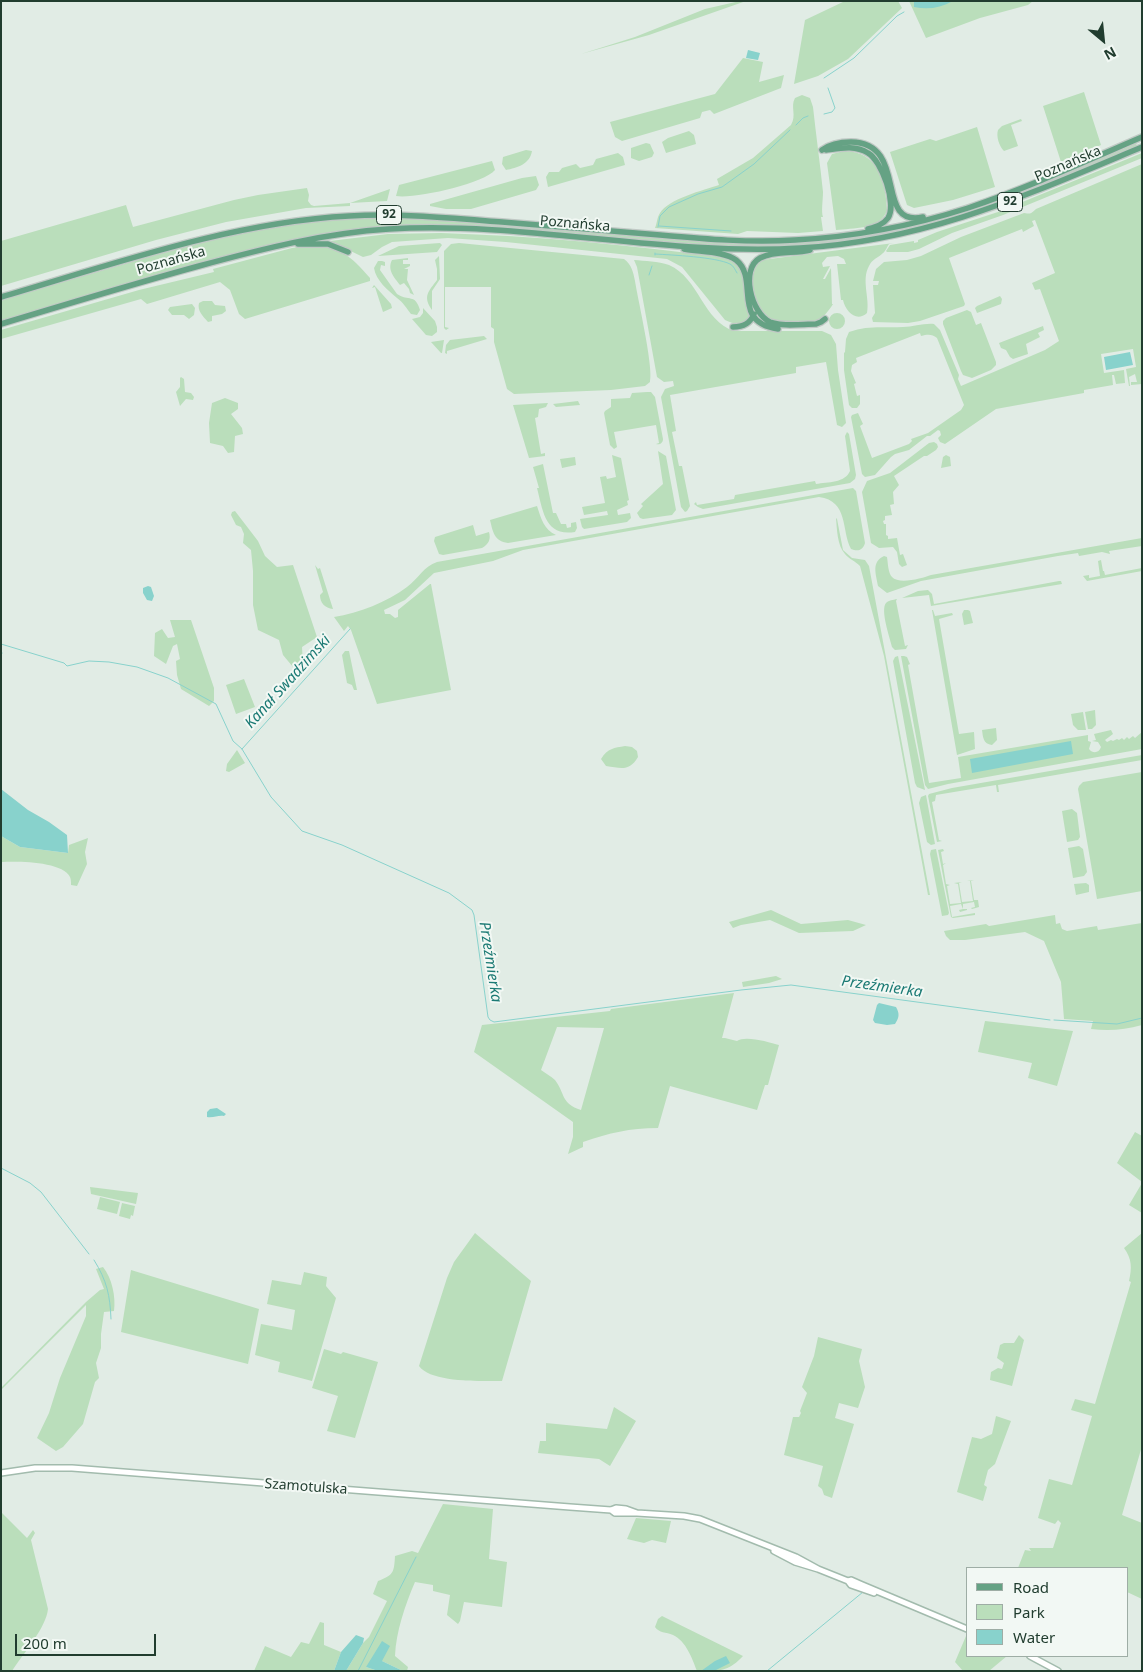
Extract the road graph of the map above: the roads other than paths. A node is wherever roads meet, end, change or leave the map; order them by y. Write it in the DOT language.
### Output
graph roads {
  1 [pos="1142,137"];
  2 [pos="1142,146"];
  3 [pos="950,214"];
  4 [pos="854,234"];
  5 [pos="289,243"];
  6 [pos="667,244"];
  7 [pos="826,246"];
  8 [pos="348,252"];
  9 [pos="1,297"];
  10 [pos="755,307"];
  11 [pos="754,316"];
  12 [pos="825,319"];
  13 [pos="1,324"];
  14 [pos="734,327"];
  15 [pos="778,329"];
  16 [pos="1,1473"];
  17 [pos="966,1629"];
  18 [pos="1032,1657"];
  19 [pos="1058,1671"];
  1 -- 3 [label="main road, Poznańska / 92"];
  2 -- 7 [label="main road, Poznańska / 92"];
  3 -- 4 [label="main road, Poznańska / 92"];
  3 -- 4 [label="main road"];
  4 -- 9 [label="main road, Poznańska / 92"];
  5 -- 6 [label="main road, Poznańska / 92"];
  5 -- 8 [label="main road"];
  5 -- 13 [label="main road, Poznańska / 92"];
  6 -- 7 [label="main road, Poznańska / 92"];
  6 -- 11 [label="main road"];
  7 -- 10 [label="main road"];
  10 -- 11 [label="main road"];
  10 -- 12 [label="main road"];
  11 -- 14 [label="main road"];
  11 -- 15 [label="main road"];
  16 -- 17 [label="street, Szamotulska"];
  18 -- 19 [label="street"];
}
